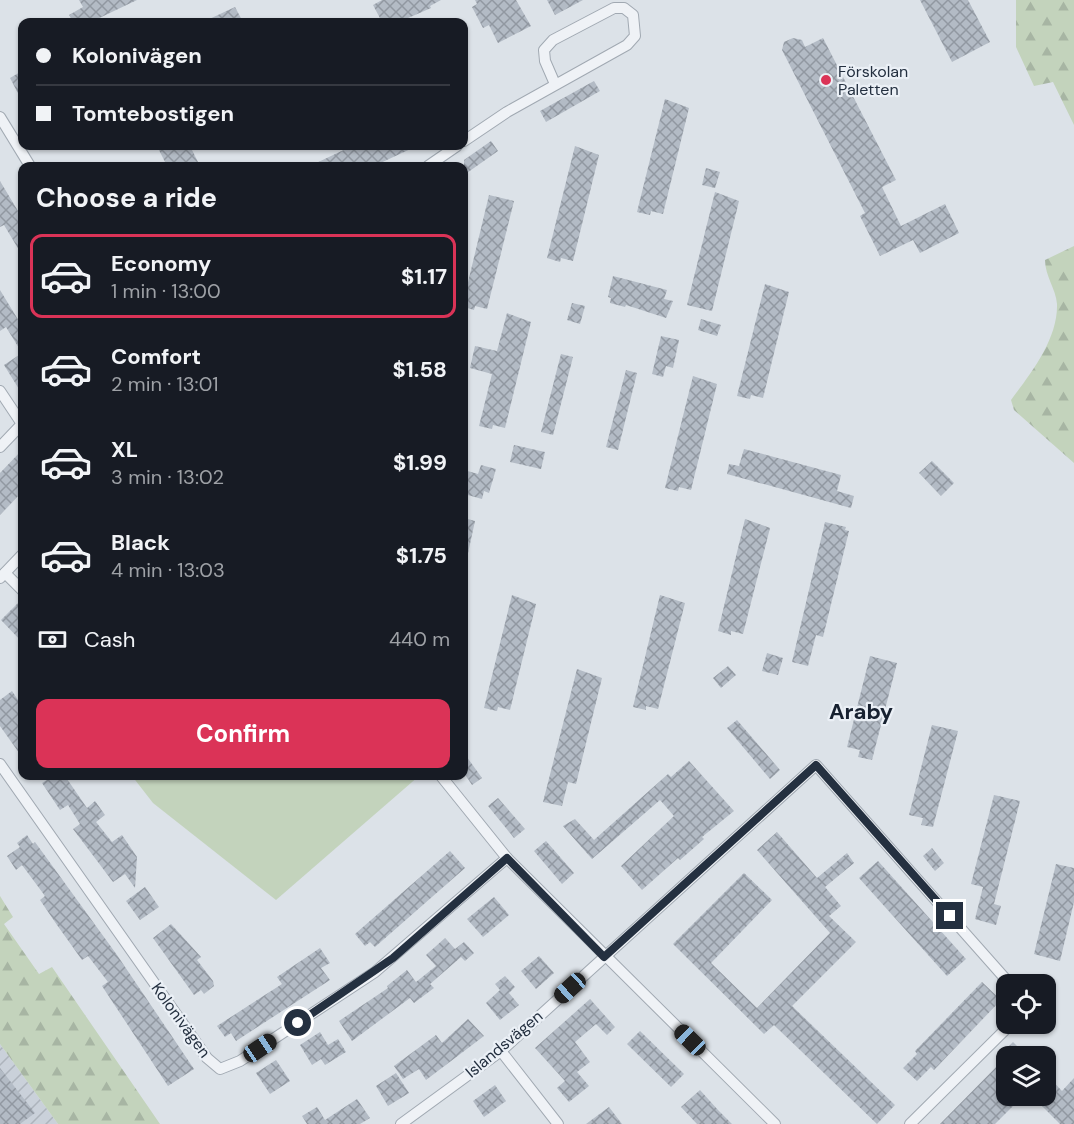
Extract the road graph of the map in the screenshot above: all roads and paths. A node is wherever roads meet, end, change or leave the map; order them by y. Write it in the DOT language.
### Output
graph roads {
  1 [pos="555,84"];
  2 [pos="0,117"];
  3 [pos="468,138"];
  4 [pos="18,146"];
  5 [pos="451,150"];
  6 [pos="434,162"];
  7 [pos="0,391"];
  8 [pos="18,418"];
  9 [pos="18,428"];
  10 [pos="0,447"];
  11 [pos="18,559"];
  12 [pos="3,575"];
  13 [pos="18,587"];
  14 [pos="0,764"];
  15 [pos="444,780"];
  16 [pos="507,858"];
  17 [pos="604,957"];
  18 [pos="1001,974"];
  19 [pos="1001,1034"];
  20 [pos="501,1051"];
  21 [pos="401,1124"];
  22 [pos="558,1124"];
  23 [pos="775,1124"];
  24 [pos="910,1124"];
  1 -- 1 [label="street"];
  1 -- 3 [label="street"];
  2 -- 4 [label="street"];
  5 -- 6 [label="street"];
  7 -- 8 [label="street"];
  9 -- 10 [label="street"];
  11 -- 12 [label="street"];
  12 -- 13 [label="street"];
  14 -- 16 [label="street, Kolonivägen"];
  15 -- 16 [label="street"];
  16 -- 17 [label="street"];
  17 -- 18 [label="street, Islandsvägen"];
  17 -- 20 [label="street, Islandsvägen"];
  17 -- 23 [label="street"];
  19 -- 24 [label="street"];
  20 -- 21 [label="street, Islandsvägen"];
  20 -- 22 [label="street"];
}
